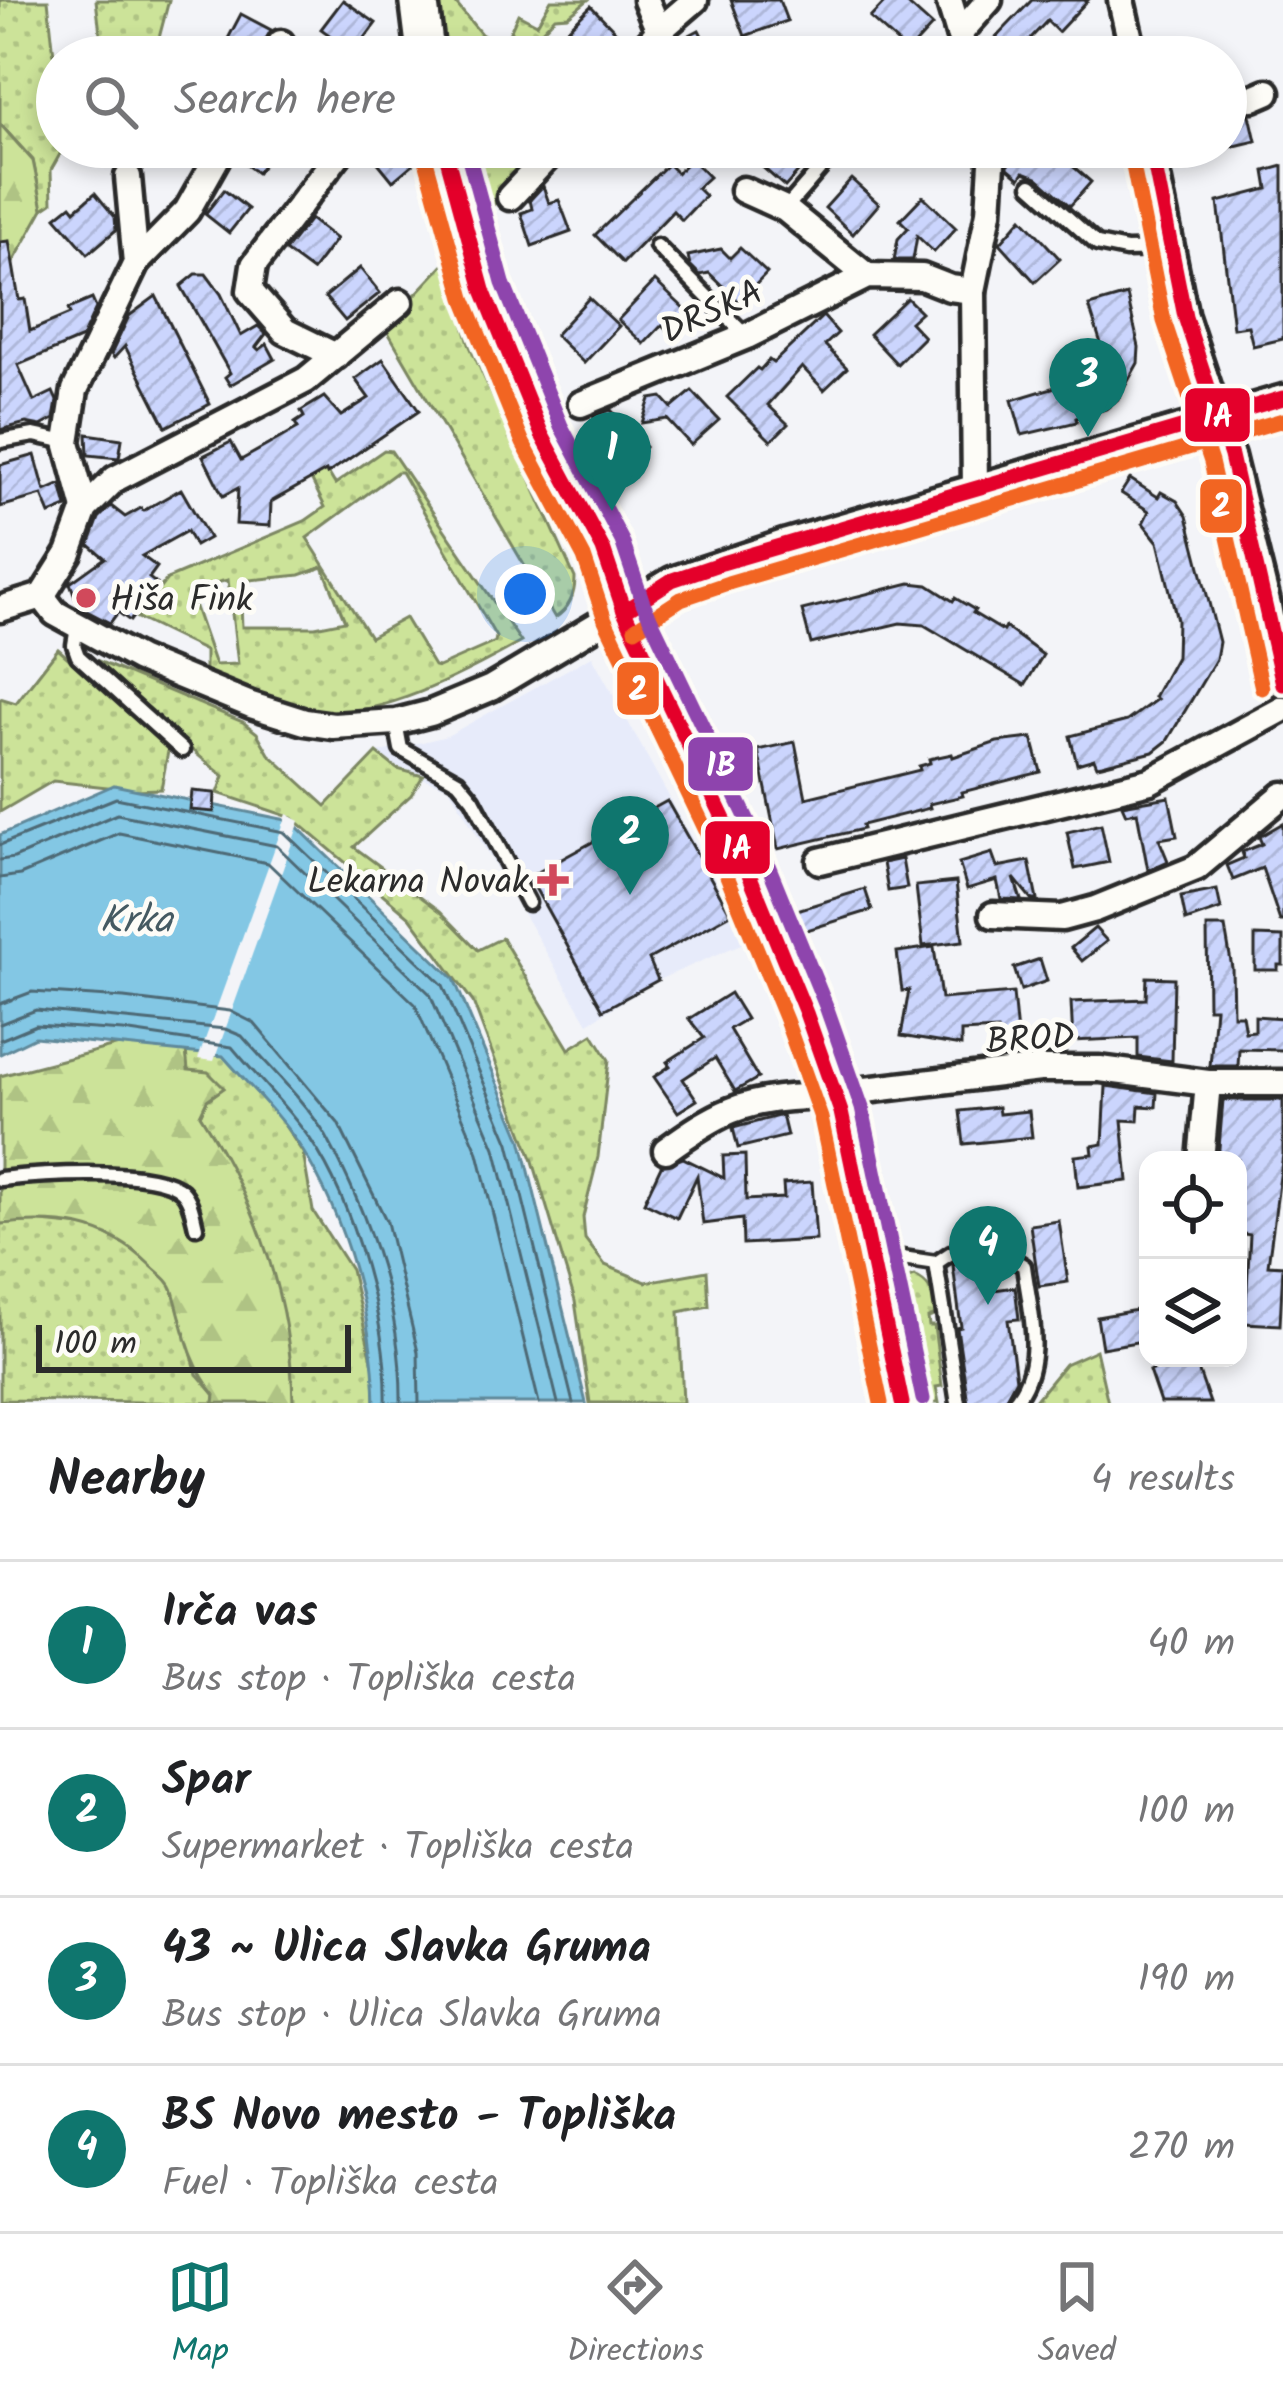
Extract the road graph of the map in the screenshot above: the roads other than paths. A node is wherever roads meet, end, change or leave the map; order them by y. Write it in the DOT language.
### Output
graph roads {
  1 [pos="646,0"];
  2 [pos="695,0"];
  3 [pos="949,0"];
  4 [pos="989,0"];
  5 [pos="1121,0"];
  6 [pos="659,31"];
  7 [pos="655,36"];
  8 [pos="960,36"];
  9 [pos="968,36"];
  10 [pos="1129,36"];
  11 [pos="1267,92"];
  12 [pos="1247,98"];
  13 [pos="211,168"];
  14 [pos="328,168"];
  15 [pos="450,168"];
  16 [pos="537,168"];
  17 [pos="821,168"];
  18 [pos="992,168"];
  19 [pos="1155,168"];
  20 [pos="128,177"];
  21 [pos="1031,185"];
  22 [pos="743,190"];
  23 [pos="511,197"];
  24 [pos="785,209"];
  25 [pos="657,246"];
  26 [pos="1171,249"];
  27 [pos="136,263"];
  28 [pos="866,276"];
  29 [pos="974,291"];
  30 [pos="400,302"];
  31 [pos="747,337"];
  32 [pos="336,356"];
  33 [pos="1283,398"];
  34 [pos="581,404"];
  35 [pos="1220,417"];
  36 [pos="0,441"];
  37 [pos="67,442"];
  38 [pos="975,490"];
  39 [pos="85,509"];
  40 [pos="42,596"];
  41 [pos="1276,606"];
  42 [pos="0,609"];
  43 [pos="624,611"];
  44 [pos="77,627"];
  45 [pos="1283,684"];
  46 [pos="1283,709"];
  47 [pos="396,722"];
  48 [pos="182,750"];
  49 [pos="1283,795"];
  50 [pos="820,861"];
  51 [pos="528,903"];
  52 [pos="993,915"];
  53 [pos="1283,1083"];
  54 [pos="1208,1084"];
  55 [pos="857,1091"];
  56 [pos="806,1096"];
  57 [pos="665,1150"];
  58 [pos="1202,1151"];
  59 [pos="0,1179"];
  60 [pos="196,1226"];
  61 [pos="873,1254"];
  62 [pos="936,1263"];
  63 [pos="902,1403"];
  64 [pos="958,1403"];
  65 [pos="1012,1403"];
  1 -- 6 [label="street"];
  2 -- 6 [label="street"];
  3 -- 8 [label="street"];
  4 -- 9 [label="street"];
  5 -- 10 [label="street"];
  6 -- 7 [label="street"];
  11 -- 12 [label="street"];
  13 -- 27 [label="street"];
  14 -- 32 [label="street"];
  15 -- 43 [label="main road"];
  16 -- 23 [label="street"];
  17 -- 24 [label="lane"];
  18 -- 29 [label="street"];
  19 -- 26 [label="street"];
  20 -- 27 [label="street"];
  21 -- 26 [label="lane"];
  22 -- 24 [label="street"];
  24 -- 28 [label="street"];
  25 -- 31 [label="lane"];
  26 -- 35 [label="street"];
  27 -- 37 [label="street"];
  28 -- 29 [label="street, DRSKA"];
  28 -- 31 [label="street, DRSKA"];
  29 -- 38 [label="street"];
  30 -- 32 [label="street"];
  31 -- 34 [label="street, DRSKA"];
  32 -- 39 [label="street"];
  33 -- 35 [label="street"];
  35 -- 38 [label="street"];
  35 -- 41 [label="street"];
  36 -- 37 [label="lane"];
  37 -- 39 [label="street"];
  38 -- 43 [label="street"];
  39 -- 40 [label="street"];
  40 -- 42 [label="street"];
  40 -- 44 [label="street"];
  41 -- 45 [label="street"];
  43 -- 47 [label="street"];
  43 -- 61 [label="main road"];
  44 -- 47 [label="street"];
  44 -- 48 [label="lane"];
  46 -- 50 [label="street"];
  47 -- 51 [label="lane"];
  49 -- 52 [label="street"];
  53 -- 54 [label="street, BROD"];
  54 -- 55 [label="street, BROD"];
  54 -- 58 [label="street"];
  56 -- 57 [label="street"];
  59 -- 60 [label="lane"];
  61 -- 62 [label="lane"];
  61 -- 63 [label="main road"];
  62 -- 64 [label="lane"];
  62 -- 65 [label="lane"];
}
